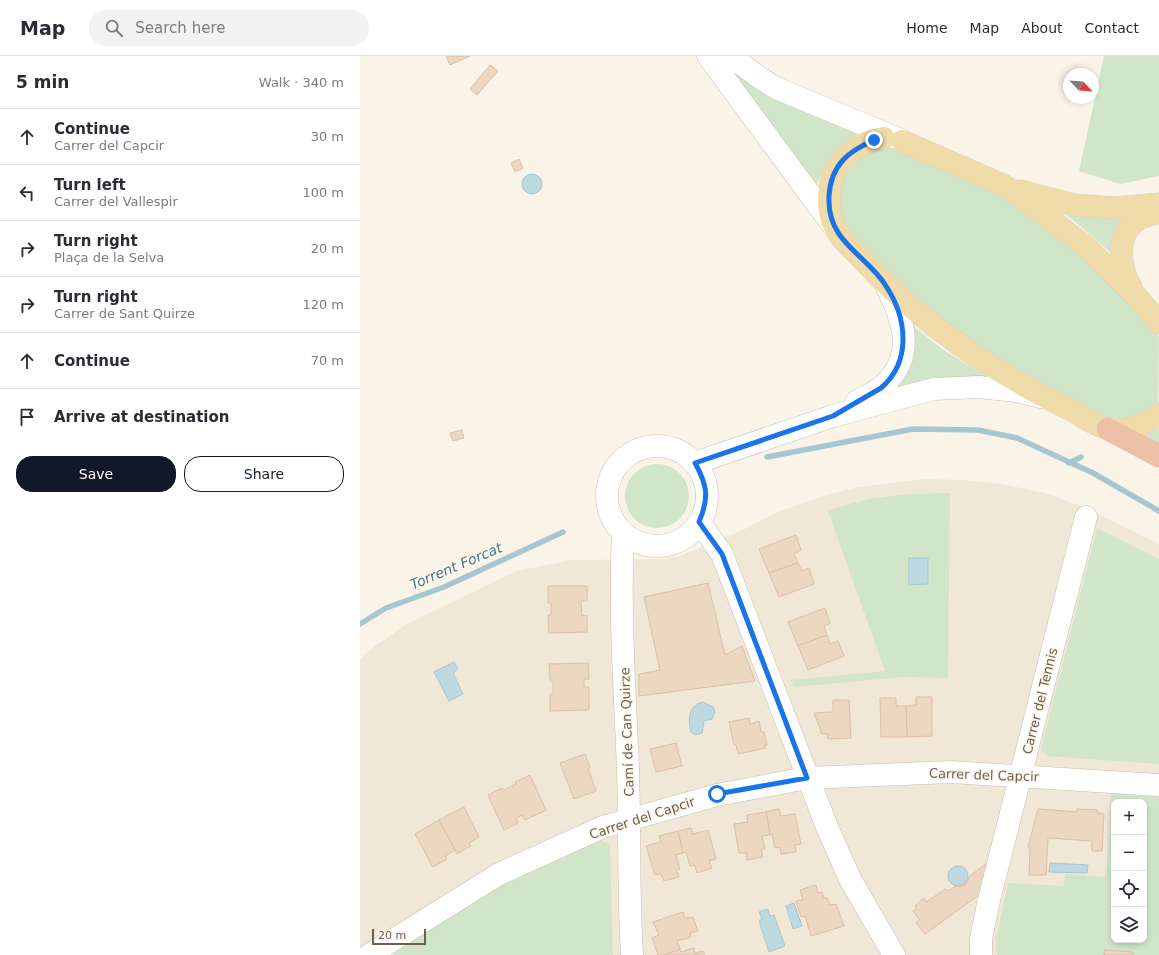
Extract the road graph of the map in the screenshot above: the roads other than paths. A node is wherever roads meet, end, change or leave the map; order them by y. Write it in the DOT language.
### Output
graph roads {
  1 [pos="708,56"];
  2 [pos="730,56"];
  3 [pos="893,139"];
  4 [pos="1003,185"];
  5 [pos="1159,204"];
  6 [pos="1159,212"];
  7 [pos="839,233"];
  8 [pos="886,285"];
  9 [pos="1135,295"];
  10 [pos="1159,323"];
  11 [pos="1048,399"];
  12 [pos="1159,414"];
  13 [pos="833,416"];
  14 [pos="1108,429"];
  15 [pos="1159,456"];
  16 [pos="695,463"];
  17 [pos="1086,517"];
  18 [pos="699,522"];
  19 [pos="623,533"];
  20 [pos="1021,776"];
  21 [pos="807,778"];
  22 [pos="1159,785"];
  23 [pos="629,820"];
  24 [pos="368,951"];
  25 [pos="632,955"];
  26 [pos="894,955"];
  27 [pos="981,955"];
  1 -- 7 [label="street"];
  2 -- 3 [label="street"];
  3 -- 4 [label="main road"];
  3 -- 7 [label="main road"];
  4 -- 5 [label="main road"];
  4 -- 9 [label="main road"];
  6 -- 9 [label="main road"];
  7 -- 8 [label="main road"];
  8 -- 11 [label="main road"];
  8 -- 13 [label="street"];
  9 -- 10 [label="main road"];
  11 -- 13 [label="street"];
  11 -- 14 [label="main road"];
  12 -- 14 [label="main road"];
  13 -- 16 [label="street"];
  14 -- 15 [label="highway"];
  16 -- 18 [label="street"];
  16 -- 19 [label="street"];
  17 -- 20 [label="street, Carrer del Tennis"];
  18 -- 19 [label="street"];
  18 -- 21 [label="street"];
  19 -- 23 [label="street, Camí de Can Quirze"];
  20 -- 21 [label="street, Carrer del Capcir"];
  20 -- 22 [label="street, Carrer del Capcir"];
  20 -- 27 [label="street, Carrer del Tennis"];
  21 -- 23 [label="street, Carrer del Capcir"];
  21 -- 26 [label="street"];
  23 -- 24 [label="street, Carrer del Capcir"];
  23 -- 25 [label="street, Camí de Can Quirze"];
}
